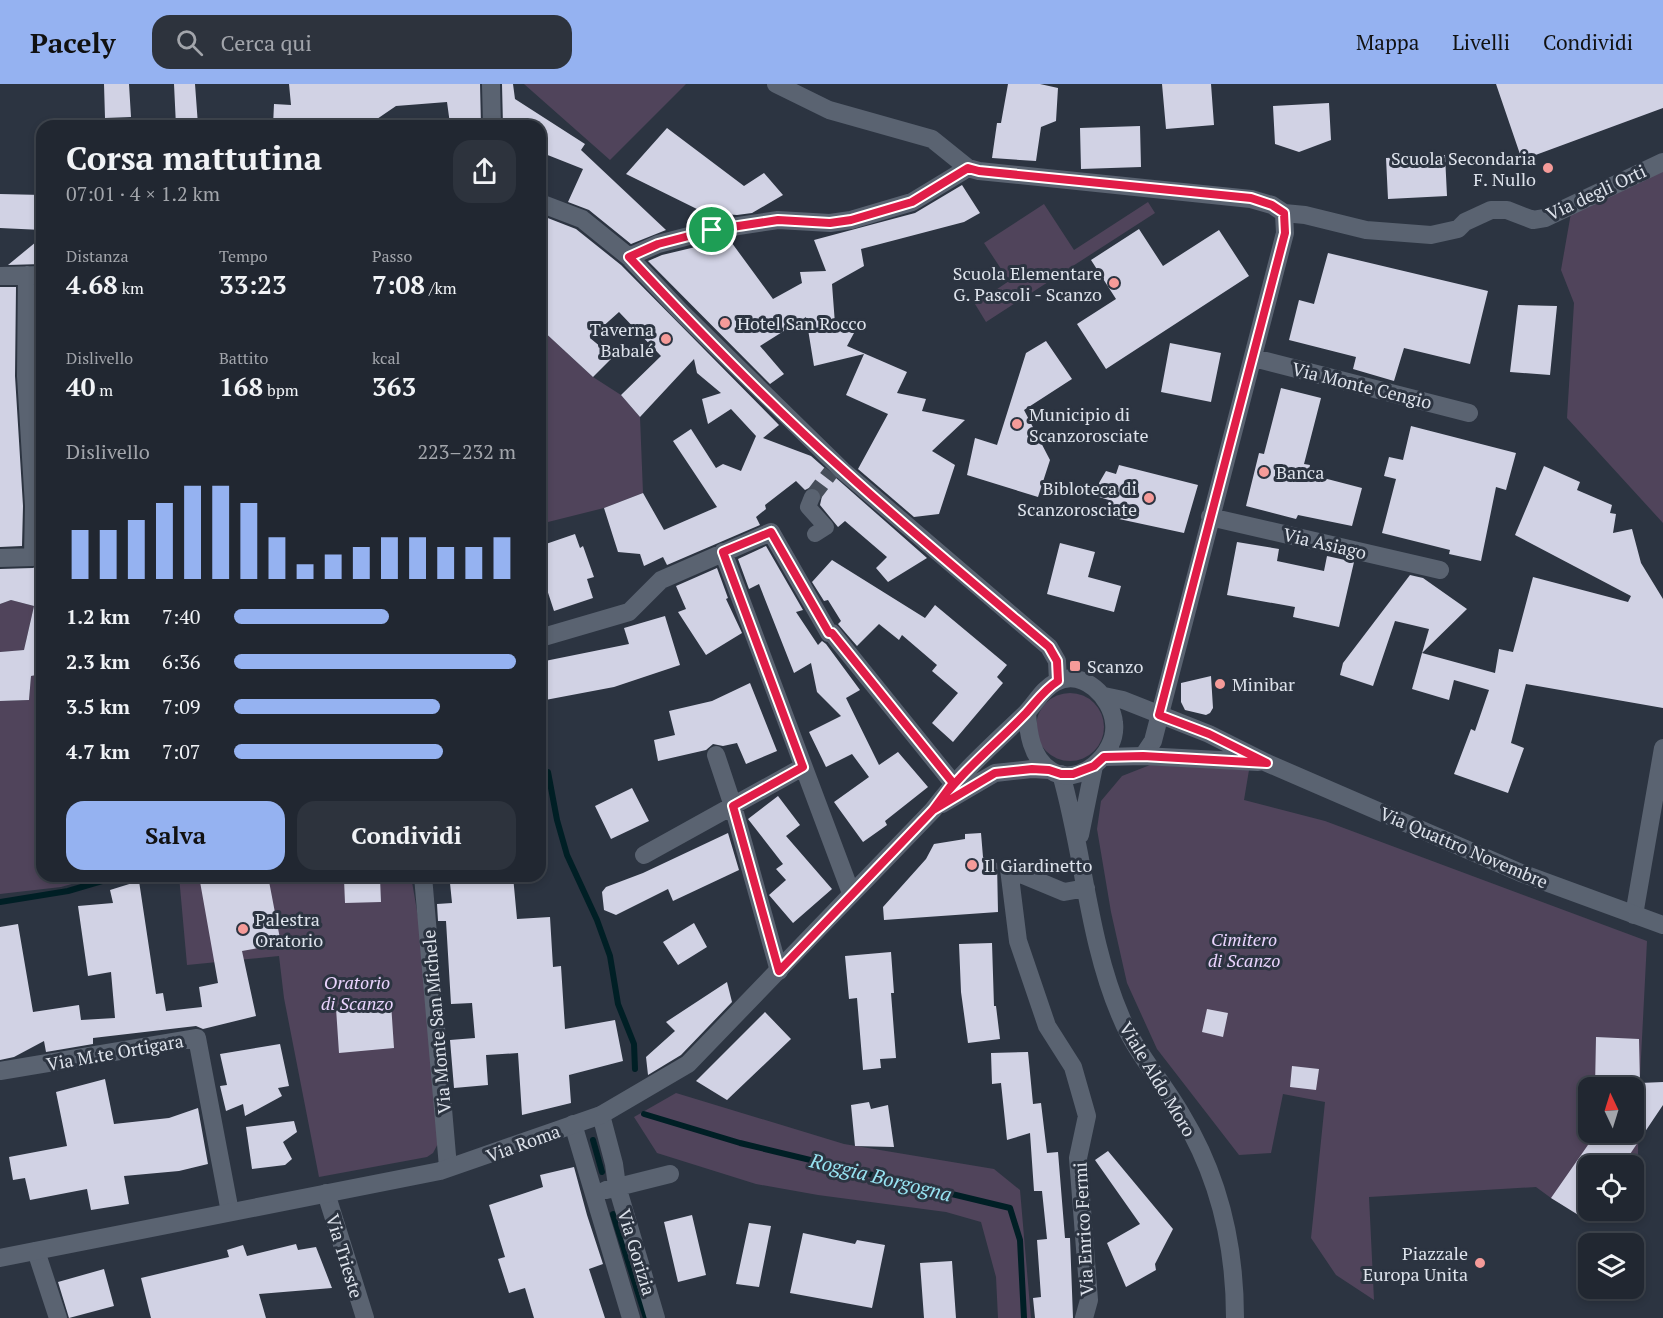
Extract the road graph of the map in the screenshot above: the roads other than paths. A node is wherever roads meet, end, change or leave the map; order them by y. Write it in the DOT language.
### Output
graph roads {
  1 [pos="491,84"];
  2 [pos="776,84"];
  3 [pos="492,120"];
  4 [pos="1663,162"];
  5 [pos="968,168"];
  6 [pos="546,205"];
  7 [pos="1284,213"];
  8 [pos="629,257"];
  9 [pos="34,275"];
  10 [pos="0,276"];
  11 [pos="1254,358"];
  12 [pos="1469,413"];
  13 [pos="812,497"];
  14 [pos="1210,517"];
  15 [pos="815,534"];
  16 [pos="723,552"];
  17 [pos="0,558"];
  18 [pos="1440,570"];
  19 [pos="546,636"];
  20 [pos="1058,681"];
  21 [pos="1104,696"];
  22 [pos="1027,712"];
  23 [pos="1159,715"];
  24 [pos="1663,748"];
  25 [pos="716,755"];
  26 [pos="1143,756"];
  27 [pos="1099,762"];
  28 [pos="1267,763"];
  29 [pos="803,767"];
  30 [pos="1055,772"];
  31 [pos="953,783"];
  32 [pos="733,806"];
  33 [pos="933,810"];
  34 [pos="1078,840"];
  35 [pos="644,855"];
  36 [pos="424,882"];
  37 [pos="1086,888"];
  38 [pos="851,893"];
  39 [pos="1634,915"];
  40 [pos="1663,925"];
  41 [pos="779,971"];
  42 [pos="0,1071"];
  43 [pos="601,1115"];
  44 [pos="573,1125"];
  45 [pos="448,1167"];
  46 [pos="670,1174"];
  47 [pos="617,1186"];
  48 [pos="326,1193"];
  49 [pos="594,1196"];
  50 [pos="231,1212"];
  51 [pos="36,1251"];
  52 [pos="0,1258"];
  53 [pos="58,1318"];
  54 [pos="365,1318"];
  55 [pos="631,1318"];
  56 [pos="656,1318"];
  57 [pos="1084,1318"];
  58 [pos="1235,1318"];
  1 -- 3 [label="street"];
  2 -- 5 [label="street"];
  4 -- 7 [label="street, Via degli Orti"];
  5 -- 7 [label="street, Via degli Orti"];
  5 -- 8 [label="street"];
  6 -- 8 [label="street"];
  7 -- 11 [label="street"];
  8 -- 20 [label="street"];
  9 -- 10 [label="street"];
  9 -- 17 [label="street"];
  11 -- 12 [label="street, Via Monte Cengio"];
  11 -- 14 [label="street"];
  13 -- 15 [label="street"];
  14 -- 18 [label="street, Via Asiago"];
  14 -- 23 [label="street"];
  16 -- 19 [label="street"];
  16 -- 29 [label="street"];
  16 -- 31 [label="street"];
  20 -- 21 [label="street"];
  20 -- 22 [label="street"];
  21 -- 23 [label="street, Via Quattro Novembre"];
  21 -- 27 [label="street"];
  22 -- 30 [label="street"];
  22 -- 31 [label="street, Via Roma"];
  23 -- 26 [label="street"];
  23 -- 28 [label="street, Via Quattro Novembre"];
  24 -- 39 [label="street"];
  25 -- 32 [label="street"];
  26 -- 27 [label="street, Via Quattro Novembre"];
  26 -- 28 [label="street, Via Quattro Novembre"];
  27 -- 30 [label="street"];
  27 -- 34 [label="street, Viale Aldo Moro"];
  28 -- 39 [label="street, Via Quattro Novembre"];
  29 -- 32 [label="street"];
  29 -- 38 [label="street"];
  30 -- 33 [label="street, Via Roma"];
  30 -- 34 [label="street, Viale Aldo Moro"];
  31 -- 33 [label="street, Via Roma"];
  32 -- 35 [label="street"];
  32 -- 41 [label="street"];
  33 -- 38 [label="street, Via Roma"];
  34 -- 37 [label="street, Viale Aldo Moro"];
  36 -- 45 [label="street, Via Monte San Michele"];
  37 -- 57 [label="street, Via Enrico Fermi"];
  37 -- 58 [label="street, Viale Aldo Moro"];
  38 -- 41 [label="street, Via Roma"];
  39 -- 40 [label="street, Via Quattro Novembre"];
  41 -- 43 [label="street, Via Roma"];
  42 -- 50 [label="street, Via M.te Ortigara"];
  43 -- 44 [label="street, Via Roma"];
  43 -- 47 [label="street, Via Gorizia"];
  44 -- 45 [label="street, Via Roma"];
  44 -- 49 [label="street, Via Gorizia"];
  45 -- 48 [label="street, Via Roma"];
  46 -- 47 [label="street, Via Gorizia"];
  47 -- 49 [label="street, Via Gorizia"];
  47 -- 56 [label="street, Via Gorizia"];
  48 -- 50 [label="street, Via Roma"];
  48 -- 54 [label="street, Via Trieste"];
  49 -- 55 [label="street, Via Gorizia"];
  50 -- 51 [label="street, Via Roma"];
  51 -- 52 [label="street, Via Roma"];
  51 -- 53 [label="street"];
}
